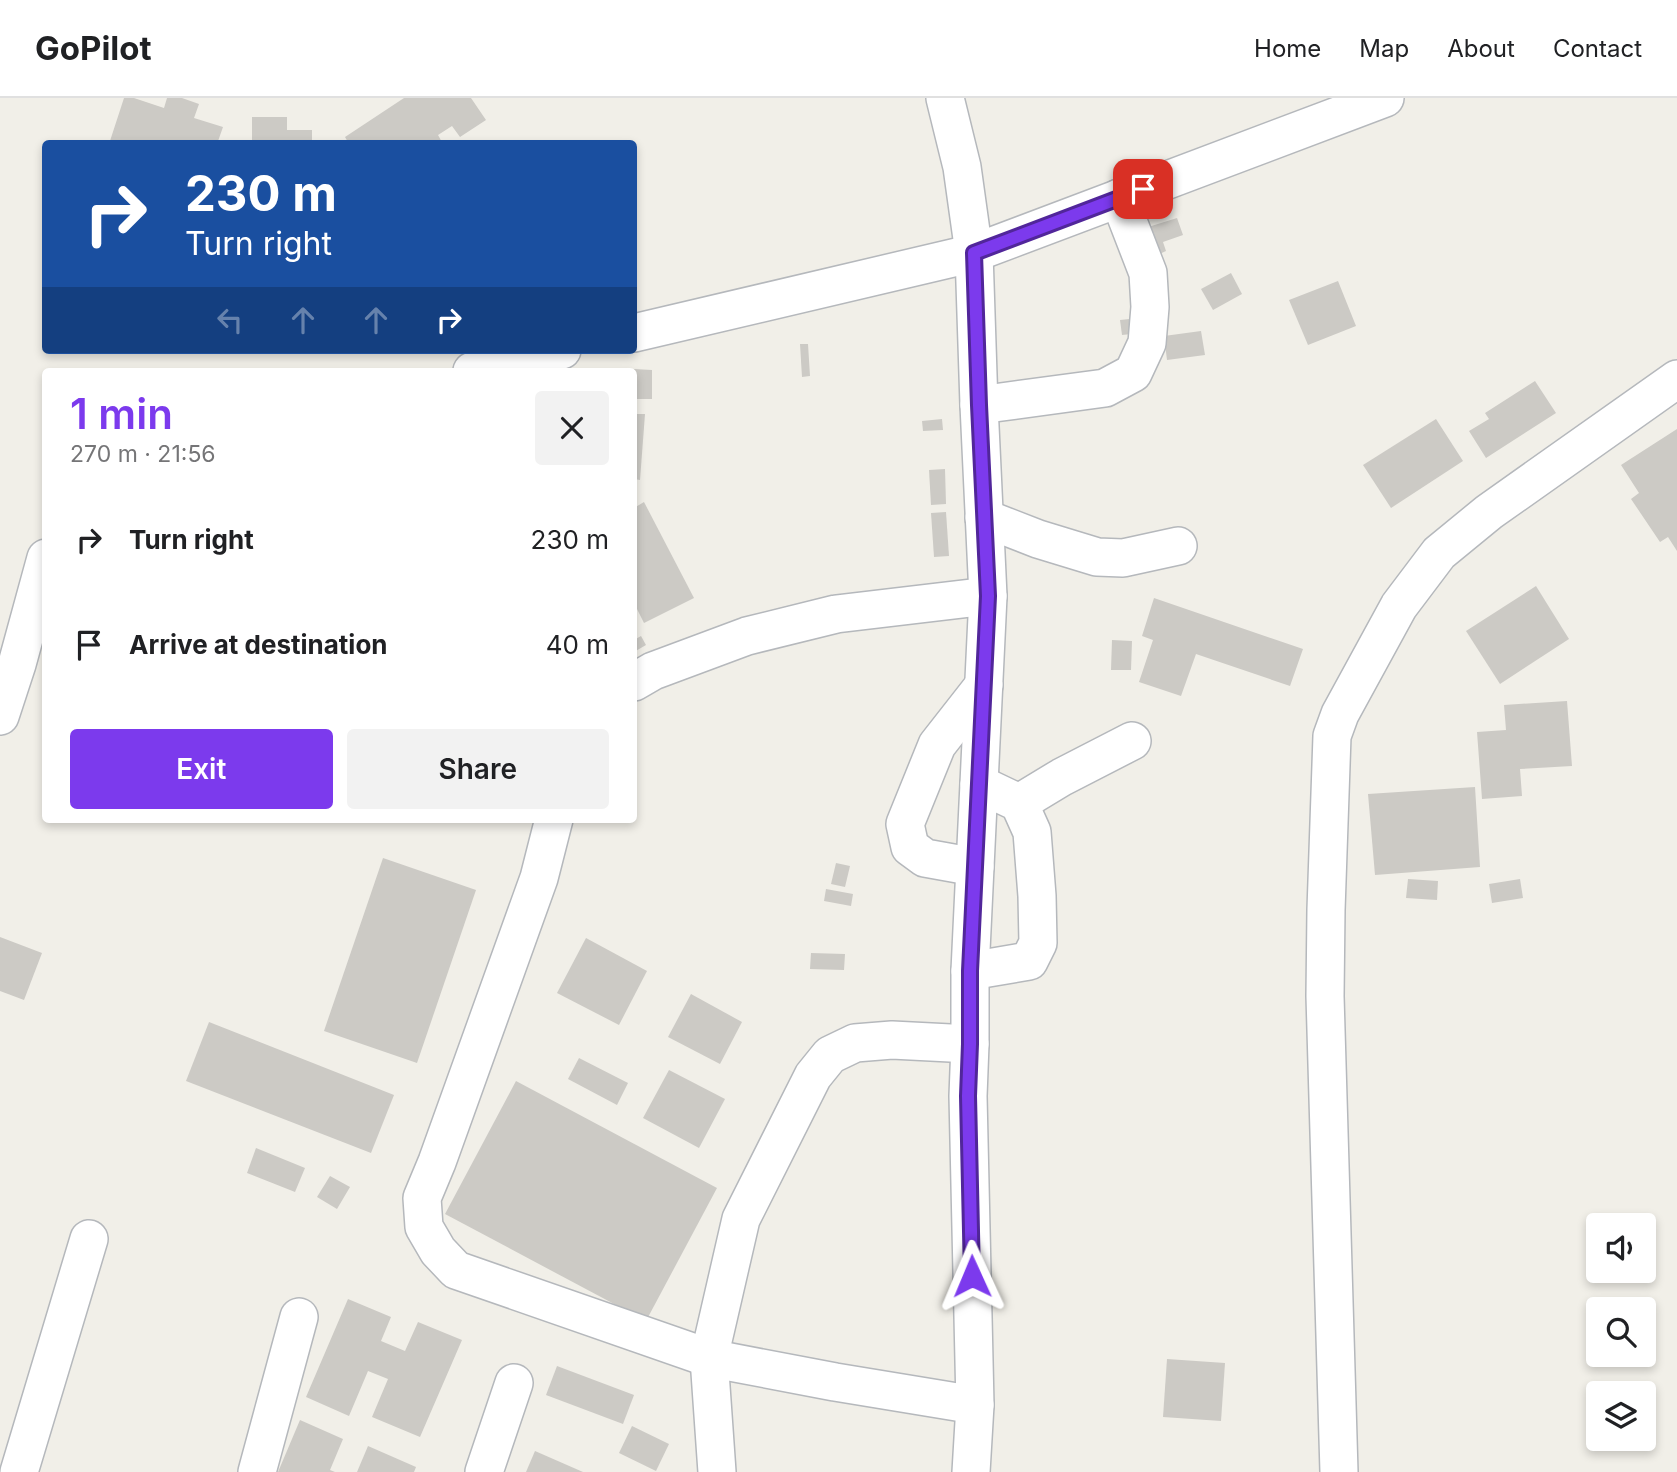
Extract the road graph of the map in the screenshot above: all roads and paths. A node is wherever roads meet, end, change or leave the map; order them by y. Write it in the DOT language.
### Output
graph roads {
  1 [pos="945,98"];
  2 [pos="1385,98"];
  3 [pos="1119,198"];
  4 [pos="974,253"];
  5 [pos="637,332"];
  6 [pos="545,354"];
  7 [pos="485,368"];
  8 [pos="1677,379"];
  9 [pos="979,405"];
  10 [pos="984,518"];
  11 [pos="1178,546"];
  12 [pos="42,587"];
  13 [pos="988,596"];
  14 [pos="31,667"];
  15 [pos="637,680"];
  16 [pos="984,685"];
  17 [pos="0,716"];
  18 [pos="1132,741"];
  19 [pos="979,784"];
  20 [pos="1019,803"];
  21 [pos="553,823"];
  22 [pos="975,867"];
  23 [pos="970,971"];
  24 [pos="970,1044"];
  25 [pos="89,1239"];
  26 [pos="299,1317"];
  27 [pos="709,1358"];
  28 [pos="514,1382"];
  29 [pos="975,1405"];
  30 [pos="0,1470"];
  31 [pos="5,1472"];
  32 [pos="19,1472"];
  33 [pos="257,1472"];
  34 [pos="484,1472"];
  35 [pos="717,1472"];
  36 [pos="971,1472"];
  37 [pos="1339,1472"];
  1 -- 4 [label="street"];
  2 -- 3 [label="street"];
  3 -- 4 [label="street"];
  3 -- 9 [label="street"];
  4 -- 5 [label="street"];
  4 -- 9 [label="street"];
  6 -- 7 [label="street"];
  8 -- 37 [label="street"];
  9 -- 10 [label="street"];
  10 -- 11 [label="street"];
  10 -- 13 [label="street"];
  12 -- 14 [label="street"];
  13 -- 15 [label="street"];
  13 -- 16 [label="street"];
  14 -- 17 [label="street"];
  16 -- 19 [label="street"];
  16 -- 22 [label="street"];
  18 -- 20 [label="street"];
  19 -- 20 [label="street"];
  19 -- 22 [label="street"];
  20 -- 23 [label="street"];
  21 -- 27 [label="street"];
  22 -- 23 [label="street"];
  23 -- 24 [label="street"];
  24 -- 27 [label="street"];
  24 -- 29 [label="street"];
  25 -- 32 [label="street"];
  26 -- 33 [label="street"];
  27 -- 29 [label="street"];
  27 -- 35 [label="street"];
  28 -- 34 [label="street"];
  29 -- 36 [label="street"];
  30 -- 31 [label="street"];
}
